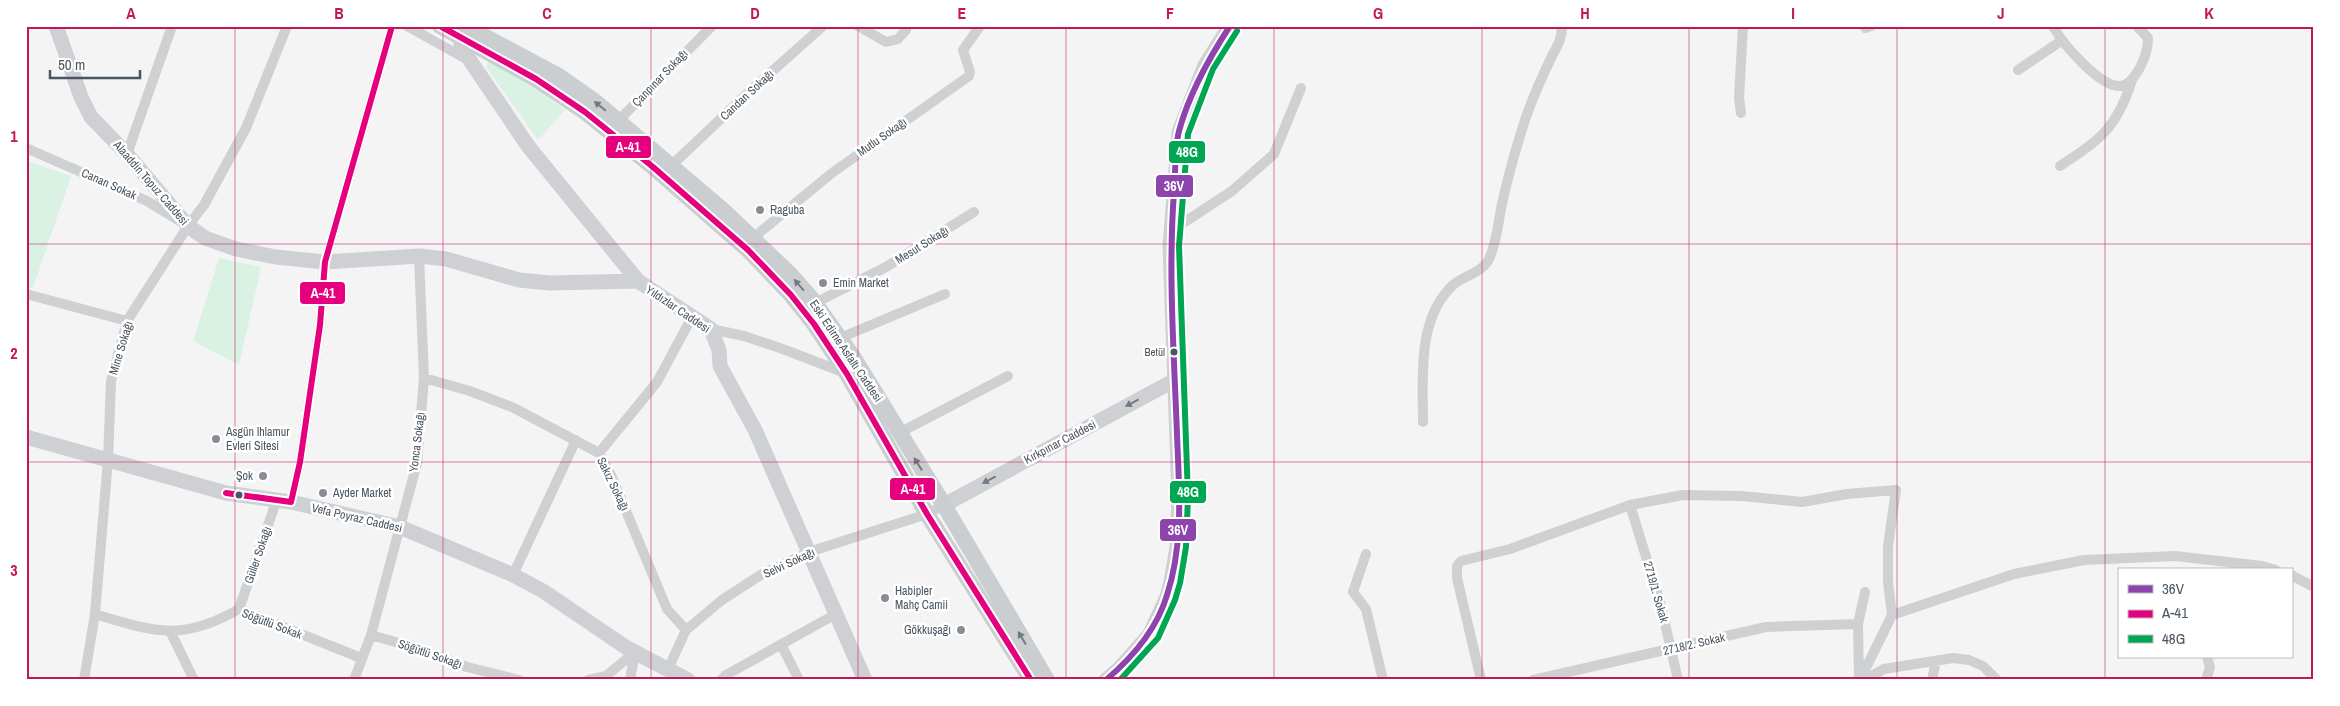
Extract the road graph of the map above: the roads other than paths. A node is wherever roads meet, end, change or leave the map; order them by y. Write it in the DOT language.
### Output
graph roads {
  1 [pos="56,26"];
  2 [pos="172,26"];
  3 [pos="287,26"];
  4 [pos="392,26"];
  5 [pos="408,26"];
  6 [pos="440,26"];
  7 [pos="712,26"];
  8 [pos="823,26"];
  9 [pos="858,26"];
  10 [pos="980,26"];
  11 [pos="1230,26"];
  12 [pos="1562,26"];
  13 [pos="1743,26"];
  14 [pos="2053,26"];
  15 [pos="2137,26"];
  16 [pos="464,30"];
  17 [pos="906,30"];
  18 [pos="2061,41"];
  19 [pos="472,63"];
  20 [pos="2018,70"];
  21 [pos="2132,80"];
  22 [pos="1301,88"];
  23 [pos="1741,113"];
  24 [pos="614,126"];
  25 [pos="26,148"];
  26 [pos="128,154"];
  27 [pos="672,165"];
  28 [pos="2060,166"];
  29 [pos="974,212"];
  30 [pos="188,226"];
  31 [pos="1171,231"];
  32 [pos="754,237"];
  33 [pos="419,256"];
  34 [pos="325,262"];
  35 [pos="638,281"];
  36 [pos="26,294"];
  37 [pos="945,294"];
  38 [pos="815,303"];
  39 [pos="692,317"];
  40 [pos="128,321"];
  41 [pos="712,329"];
  42 [pos="840,338"];
  43 [pos="853,371"];
  44 [pos="1008,376"];
  45 [pos="424,378"];
  46 [pos="1175,380"];
  47 [pos="1424,422"];
  48 [pos="899,433"];
  49 [pos="26,436"];
  50 [pos="576,440"];
  51 [pos="599,454"];
  52 [pos="108,460"];
  53 [pos="284,502"];
  54 [pos="944,505"];
  55 [pos="1630,505"];
  56 [pos="927,514"];
  57 [pos="400,526"];
  58 [pos="809,552"];
  59 [pos="1366,554"];
  60 [pos="2269,568"];
  61 [pos="513,575"];
  62 [pos="2292,576"];
  63 [pos="2314,587"];
  64 [pos="1865,592"];
  65 [pos="239,610"];
  66 [pos="95,614"];
  67 [pos="836,614"];
  68 [pos="1892,615"];
  69 [pos="1858,624"];
  70 [pos="686,630"];
  71 [pos="171,633"];
  72 [pos="371,635"];
  73 [pos="781,644"];
  74 [pos="1671,650"];
  75 [pos="634,652"];
  76 [pos="362,658"];
  77 [pos="2207,658"];
  78 [pos="1936,661"];
  79 [pos="668,669"];
  80 [pos="1029,676"];
  81 [pos="84,680"];
  82 [pos="194,680"];
  83 [pos="354,680"];
  84 [pos="518,680"];
  85 [pos="588,680"];
  86 [pos="630,680"];
  87 [pos="688,680"];
  88 [pos="721,680"];
  89 [pos="798,680"];
  90 [pos="865,680"];
  91 [pos="1048,680"];
  92 [pos="1106,680"];
  93 [pos="1383,680"];
  94 [pos="1481,680"];
  95 [pos="1533,680"];
  96 [pos="1678,680"];
  97 [pos="1861,680"];
  98 [pos="1932,680"];
  99 [pos="1997,680"];
  100 [pos="2206,680"];
  1 -- 26 [label="main road, Alaaddin Topuz Caddesi"];
  2 -- 26 [label="street"];
  3 -- 30 [label="street, Mine Sokağı"];
  4 -- 34 [label="street, Güller Sokağı"];
  5 -- 19 [label="street"];
  6 -- 16 [label="main road, Eski Edirne Asfaltı Caddesi"];
  7 -- 24 [label="street, Çanpınar Sokağı"];
  8 -- 27 [label="street, Candan Sokağı"];
  9 -- 17 [label="street"];
  10 -- 32 [label="street, Mutlu Sokağı"];
  11 -- 31 [label="main road"];
  12 -- 47 [label="street"];
  13 -- 23 [label="street"];
  14 -- 18 [label="street"];
  15 -- 21 [label="street"];
  16 -- 19 [label="main road, Yıldızlar Caddesi"];
  16 -- 24 [label="main road, Eski Edirne Asfaltı Caddesi"];
  18 -- 20 [label="street"];
  18 -- 21 [label="street"];
  19 -- 35 [label="main road, Yıldızlar Caddesi"];
  21 -- 28 [label="street"];
  22 -- 31 [label="street"];
  24 -- 27 [label="main road, Eski Edirne Asfaltı Caddesi"];
  24 -- 43 [label="main road, Eski Edirne Asfaltı Caddesi"];
  25 -- 30 [label="street, Canan Sokak"];
  26 -- 30 [label="main road, Alaaddin Topuz Caddesi"];
  27 -- 32 [label="main road, Eski Edirne Asfaltı Caddesi"];
  29 -- 38 [label="street, Mesut Sokağı"];
  30 -- 34 [label="main road, Alaaddin Topuz Caddesi"];
  30 -- 40 [label="street, Mine Sokağı"];
  31 -- 46 [label="main road"];
  38 -- 32 [label="main road, Eski Edirne Asfaltı Caddesi, one-way"];
  33 -- 34 [label="main road, Alaaddin Topuz Caddesi"];
  33 -- 35 [label="main road, Alaaddin Topuz Caddesi"];
  33 -- 45 [label="street, Yonca Sokağı"];
  34 -- 53 [label="street, Güller Sokağı"];
  35 -- 39 [label="main road, Yıldızlar Caddesi"];
  36 -- 40 [label="street"];
  37 -- 42 [label="street"];
  38 -- 42 [label="main road, Eski Edirne Asfaltı Caddesi"];
  39 -- 41 [label="main road, Yıldızlar Caddesi"];
  39 -- 51 [label="street"];
  40 -- 52 [label="street, Mine Sokağı"];
  41 -- 43 [label="street"];
  41 -- 58 [label="main road, Yıldızlar Caddesi"];
  42 -- 43 [label="main road, Eski Edirne Asfaltı Caddesi"];
  43 -- 48 [label="main road, Eski Edirne Asfaltı Caddesi"];
  43 -- 56 [label="main road, Eski Edirne Asfaltı Caddesi"];
  44 -- 48 [label="street"];
  45 -- 50 [label="street, Sakız Sokağı"];
  45 -- 57 [label="street, Yonca Sokağı"];
  46 -- 54 [label="main road, Kırkpınar Caddesi, one-way"];
  46 -- 92 [label="main road"];
  54 -- 48 [label="main road, Eski Edirne Asfaltı Caddesi, one-way"];
  49 -- 52 [label="main road, Vefa Poyraz Caddesi"];
  50 -- 51 [label="street, Sakız Sokağı"];
  50 -- 61 [label="street"];
  51 -- 70 [label="street, Sakız Sokağı"];
  52 -- 53 [label="main road, Vefa Poyraz Caddesi"];
  52 -- 66 [label="street, Mine Sokağı"];
  53 -- 57 [label="main road, Vefa Poyraz Caddesi"];
  53 -- 65 [label="street, Güller Sokağı"];
  54 -- 56 [label="street, Selvi Sokağı"];
  91 -- 54 [label="main road, Eski Edirne Asfaltı Caddesi, one-way"];
  55 -- 68 [label="street"];
  55 -- 74 [label="street, 2719/1. Sokak"];
  55 -- 94 [label="street"];
  56 -- 58 [label="street, Selvi Sokağı"];
  56 -- 80 [label="main road, Eski Edirne Asfaltı Caddesi"];
  57 -- 61 [label="main road, Vefa Poyraz Caddesi"];
  57 -- 72 [label="street, Yonca Sokağı"];
  58 -- 67 [label="main road, Yıldızlar Caddesi"];
  58 -- 70 [label="street, Selvi Sokağı"];
  59 -- 93 [label="street"];
  60 -- 68 [label="street"];
  61 -- 75 [label="main road, Vefa Poyraz Caddesi"];
  62 -- 63 [label="street"];
  64 -- 69 [label="street"];
  65 -- 71 [label="street, Söğütlü Sokak"];
  65 -- 76 [label="street, Söğütlü Sokak"];
  66 -- 71 [label="street, Söğütlü Sokak"];
  66 -- 81 [label="street, Mine Sokağı"];
  67 -- 73 [label="street"];
  67 -- 90 [label="main road, Yıldızlar Caddesi"];
  68 -- 97 [label="street"];
  69 -- 74 [label="street, 2718/2. Sokak"];
  69 -- 97 [label="street"];
  70 -- 79 [label="street, Selvi Sokağı"];
  71 -- 82 [label="street"];
  72 -- 76 [label="street, Yonca Sokağı"];
  72 -- 84 [label="street, Söğütlü Sokağı"];
  73 -- 88 [label="street"];
  73 -- 89 [label="street"];
  74 -- 95 [label="street, 2718/2. Sokak"];
  74 -- 96 [label="street, 2719/1. Sokak"];
  75 -- 79 [label="main road, Vefa Poyraz Caddesi"];
  75 -- 85 [label="street"];
  75 -- 86 [label="street"];
  76 -- 83 [label="street, Yonca Sokağı"];
  77 -- 100 [label="street"];
  78 -- 97 [label="street"];
  78 -- 98 [label="street"];
  78 -- 99 [label="street"];
  79 -- 87 [label="main road, Vefa Poyraz Caddesi"];
}
